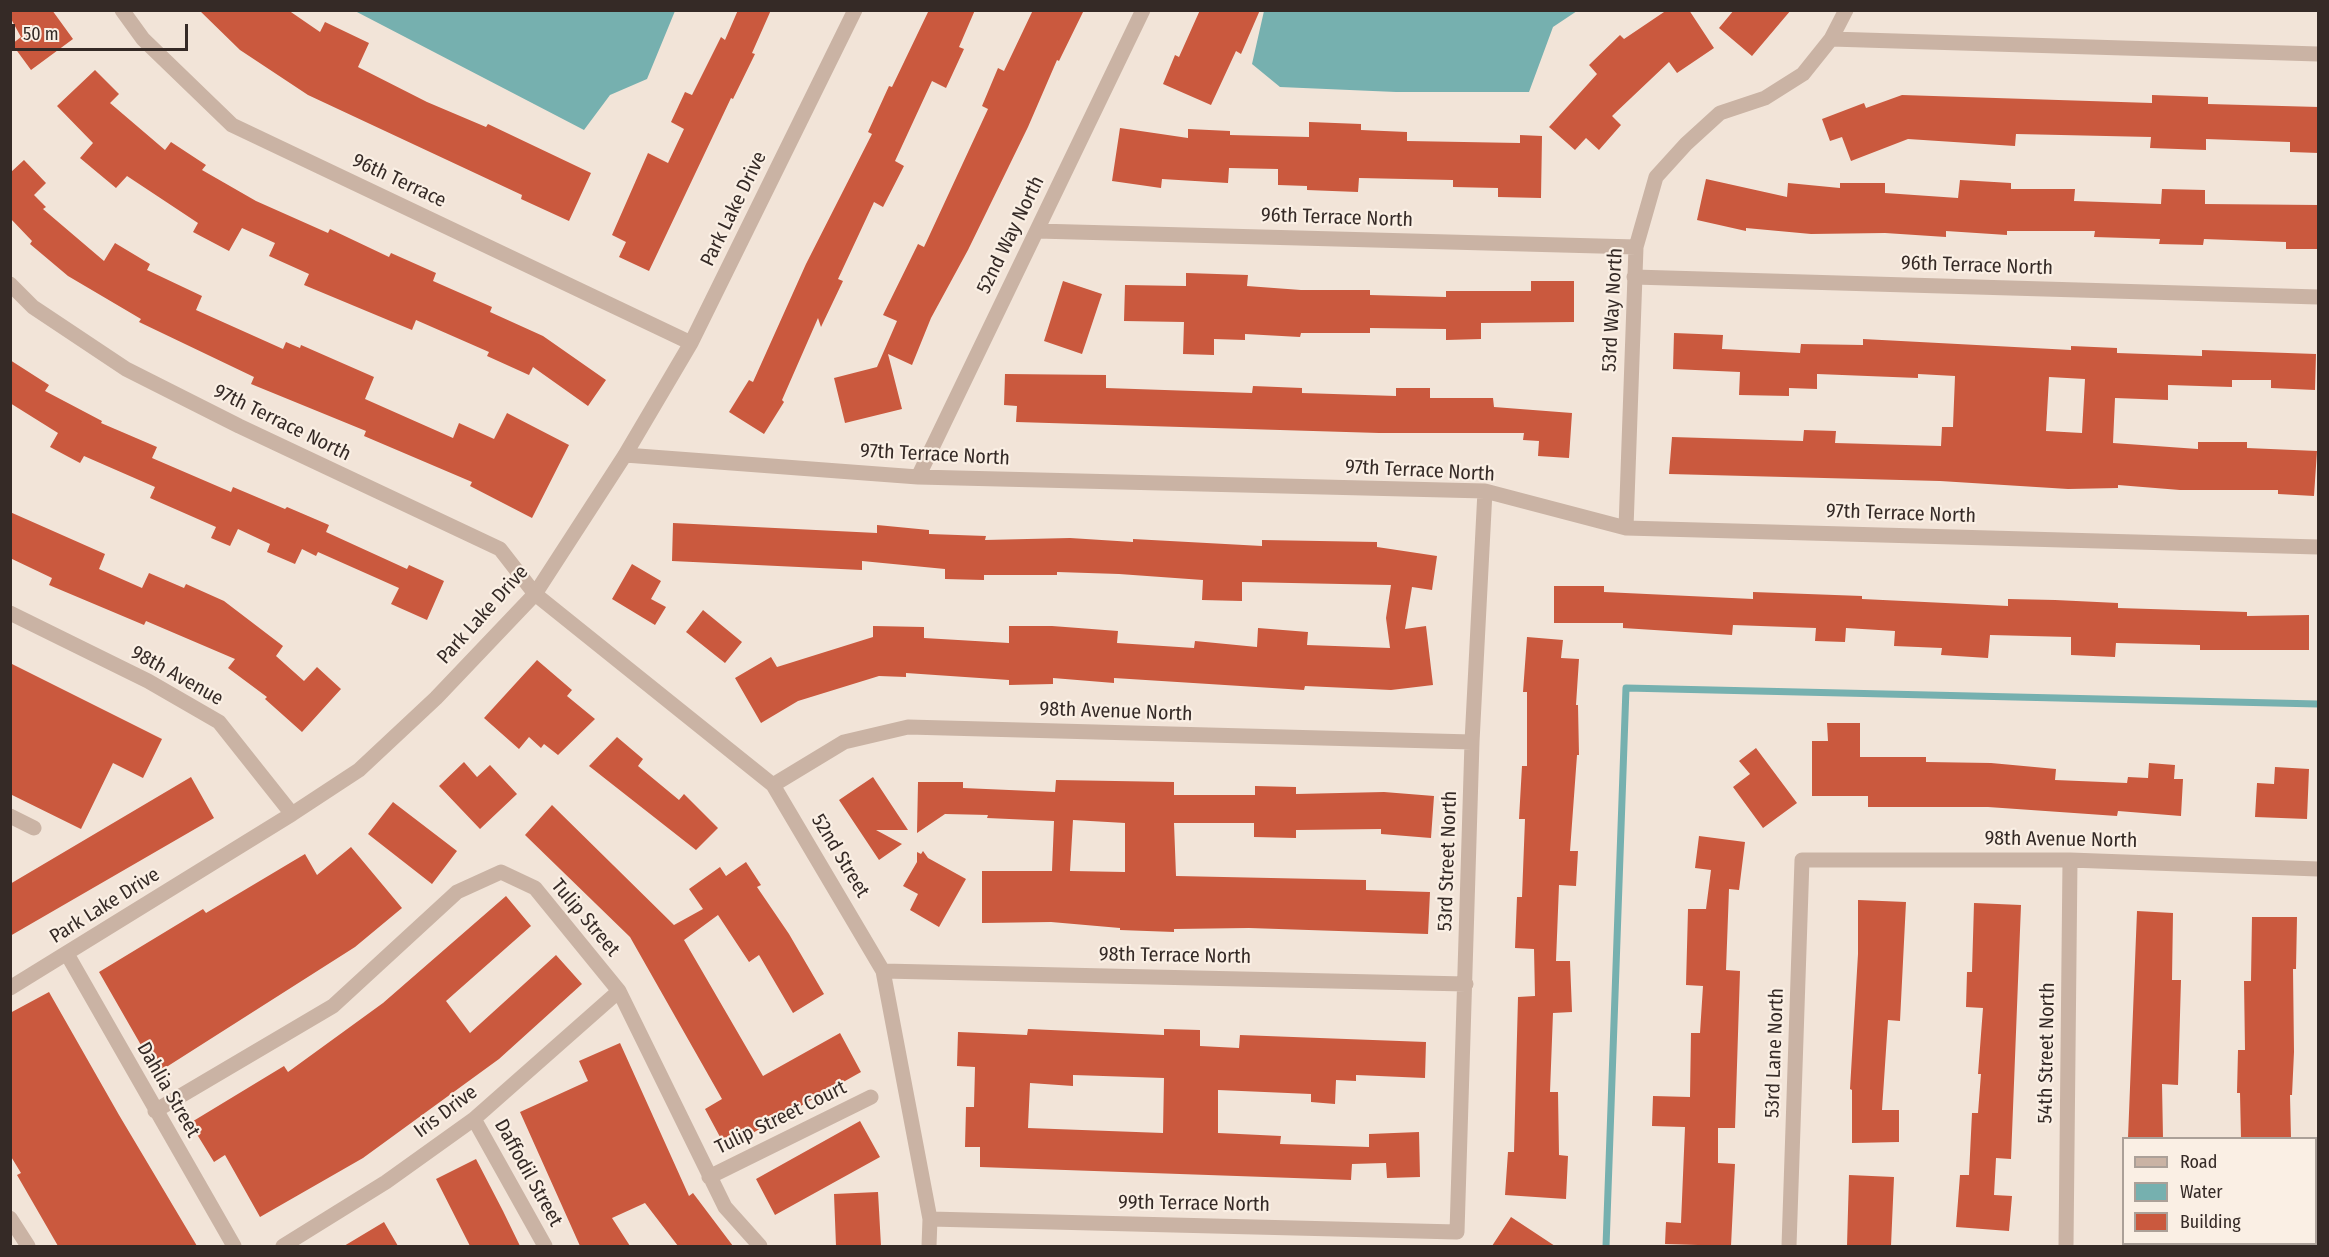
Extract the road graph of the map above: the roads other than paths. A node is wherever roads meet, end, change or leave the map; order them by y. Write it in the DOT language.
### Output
graph roads {
  1 [pos="122,10"];
  2 [pos="855,10"];
  3 [pos="1143,10"];
  4 [pos="1846,10"];
  5 [pos="1831,39"];
  6 [pos="2319,54"];
  7 [pos="1037,231"];
  8 [pos="1635,247"];
  9 [pos="1634,277"];
  10 [pos="10,284"];
  11 [pos="2319,297"];
  12 [pos="692,343"];
  13 [pos="625,455"];
  14 [pos="918,477"];
  15 [pos="1485,491"];
  16 [pos="1626,528"];
  17 [pos="2319,547"];
  18 [pos="535,594"];
  19 [pos="10,613"];
  20 [pos="1473,742"];
  21 [pos="773,785"];
  22 [pos="292,814"];
  23 [pos="10,816"];
  24 [pos="34,828"];
  25 [pos="1802,860"];
  26 [pos="2070,860"];
  27 [pos="2319,869"];
  28 [pos="67,954"];
  29 [pos="883,971"];
  30 [pos="1466,984"];
  31 [pos="10,988"];
  32 [pos="620,991"];
  33 [pos="871,1097"];
  34 [pos="155,1111"];
  35 [pos="474,1119"];
  36 [pos="709,1177"];
  37 [pos="10,1218"];
  38 [pos="930,1219"];
  39 [pos="1457,1232"];
  40 [pos="28,1246"];
  41 [pos="234,1246"];
  42 [pos="283,1246"];
  43 [pos="545,1246"];
  44 [pos="760,1246"];
  45 [pos="928,1246"];
  46 [pos="1789,1246"];
  47 [pos="2066,1246"];
  1 -- 12 [label="street, 96th Terrace"];
  2 -- 12 [label="street, Park Lake Drive"];
  3 -- 7 [label="street, 52nd Way North"];
  4 -- 5 [label="street, 53rd Way North"];
  5 -- 6 [label="street"];
  5 -- 8 [label="street, 53rd Way North"];
  7 -- 8 [label="street, 96th Terrace North"];
  7 -- 14 [label="street, 52nd Way North"];
  8 -- 9 [label="street, 53rd Way North"];
  9 -- 11 [label="street, 96th Terrace North"];
  9 -- 16 [label="street, 53rd Way North"];
  10 -- 18 [label="street, 97th Terrace North"];
  12 -- 13 [label="street, Park Lake Drive"];
  13 -- 14 [label="street, 97th Terrace North"];
  13 -- 18 [label="street, Park Lake Drive"];
  14 -- 15 [label="street, 97th Terrace North"];
  15 -- 16 [label="street, 97th Terrace North"];
  15 -- 20 [label="street, 53rd Street North"];
  16 -- 17 [label="street, 97th Terrace North"];
  18 -- 21 [label="street, 52nd Street"];
  18 -- 22 [label="street, Park Lake Drive"];
  19 -- 22 [label="street, 98th Avenue"];
  20 -- 21 [label="street, 98th Avenue North"];
  20 -- 30 [label="street, 53rd Street North"];
  21 -- 29 [label="street, 52nd Street"];
  22 -- 28 [label="street, Park Lake Drive"];
  23 -- 24 [label="street"];
  25 -- 26 [label="street, 98th Avenue North"];
  25 -- 46 [label="street, 53rd Lane North"];
  26 -- 27 [label="street, 98th Avenue North"];
  26 -- 47 [label="street, 54th Street North"];
  28 -- 31 [label="street, Park Lake Drive"];
  28 -- 34 [label="street, Dahlia Street"];
  29 -- 30 [label="street, 98th Terrace North"];
  29 -- 38 [label="street, 52nd Street"];
  30 -- 39 [label="street, 53rd Street North"];
  32 -- 34 [label="street, Tulip Street"];
  32 -- 35 [label="street, Iris Drive"];
  32 -- 36 [label="street, Tulip Street"];
  33 -- 36 [label="street, Tulip Street Court"];
  34 -- 41 [label="street, Dahlia Street"];
  35 -- 42 [label="street, Iris Drive"];
  35 -- 43 [label="street, Daffodil Street"];
  36 -- 44 [label="street, Tulip Street"];
  37 -- 40 [label="street"];
  38 -- 39 [label="street, 99th Terrace North"];
  38 -- 45 [label="street, 52nd Street"];
}
